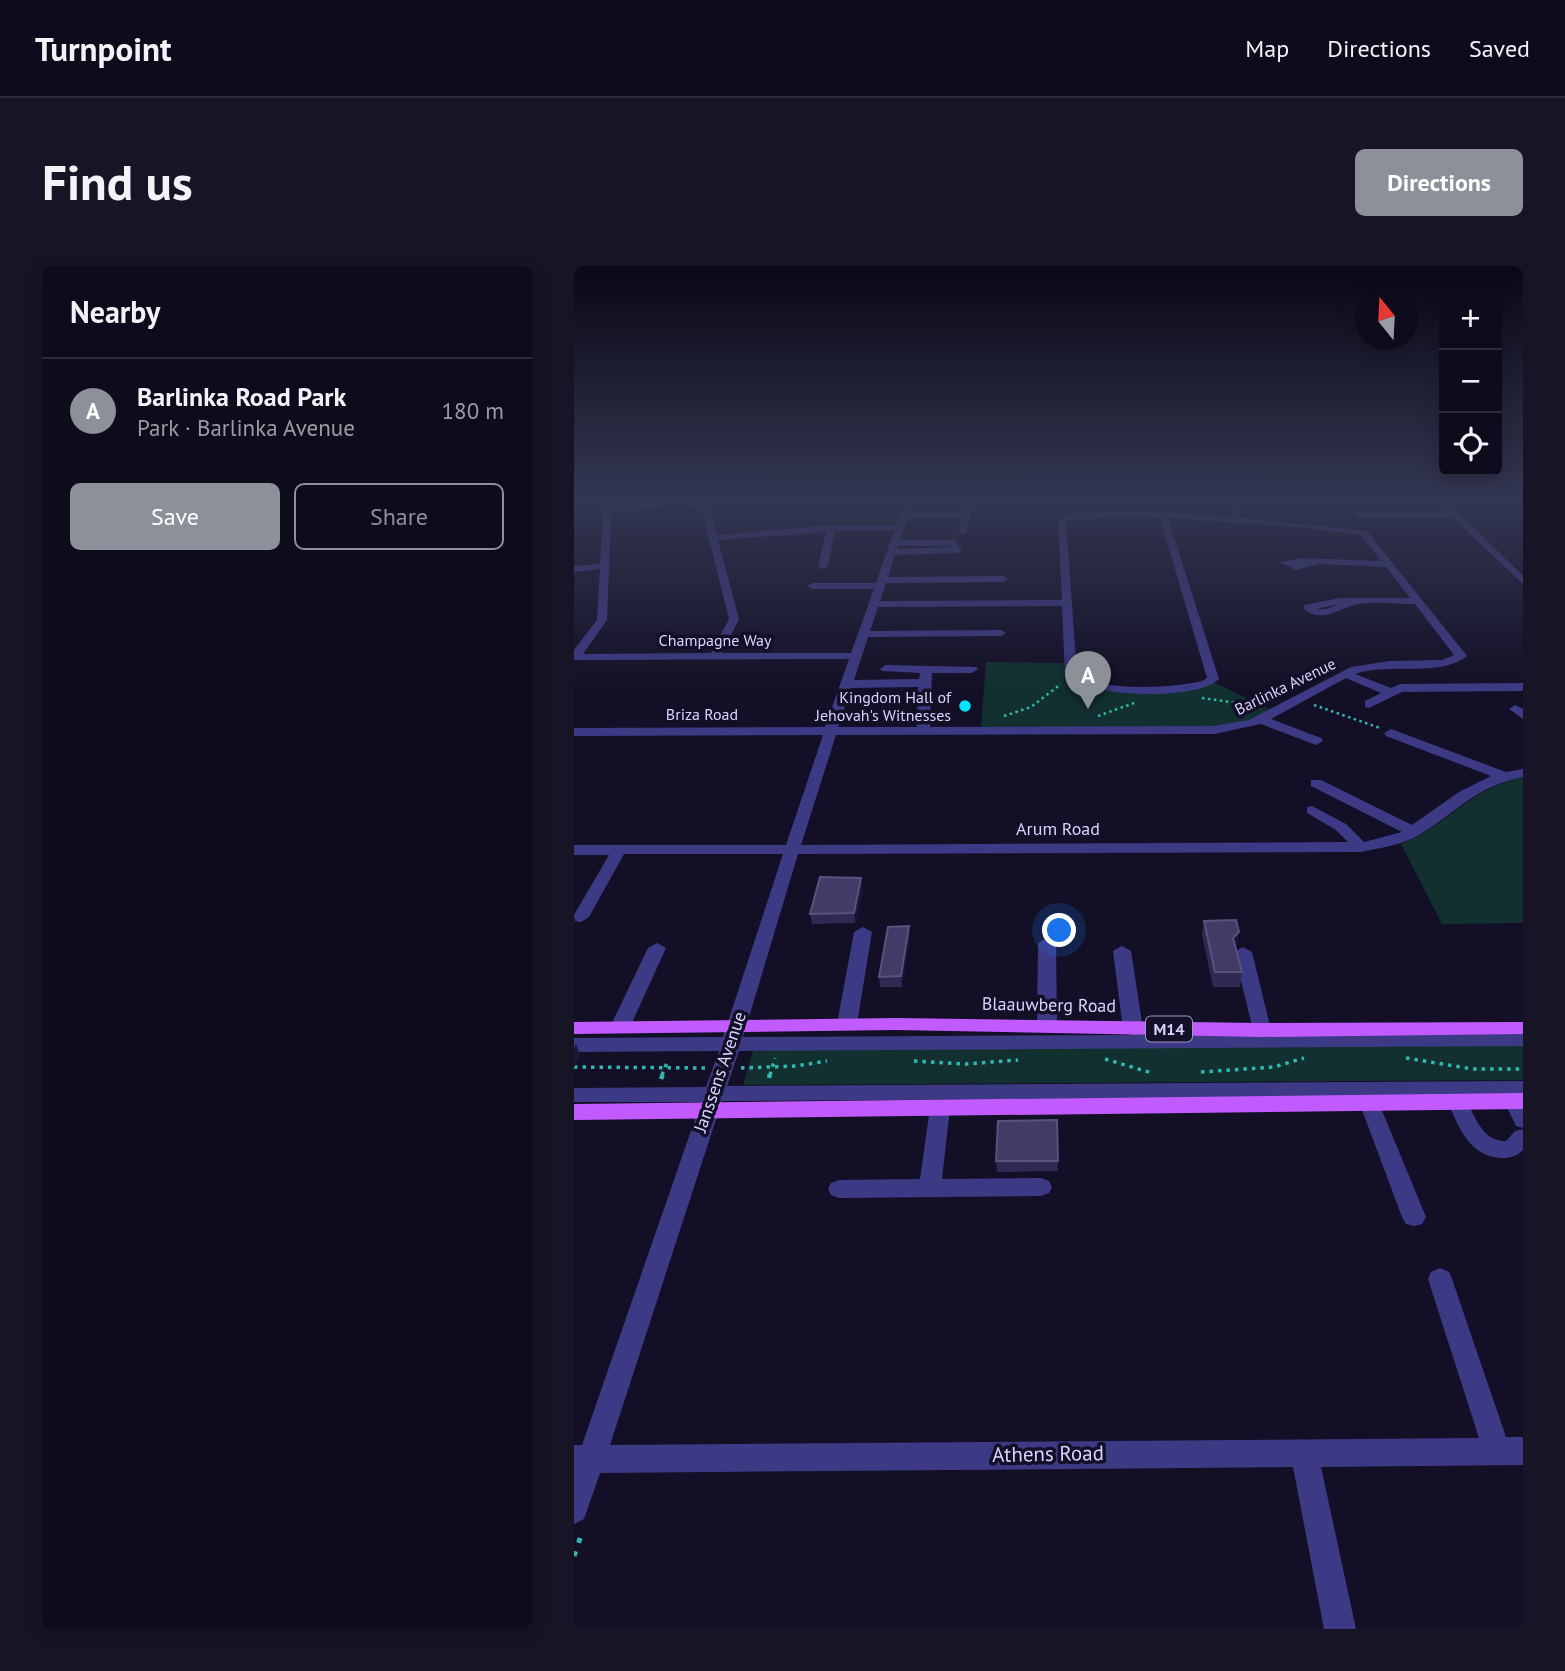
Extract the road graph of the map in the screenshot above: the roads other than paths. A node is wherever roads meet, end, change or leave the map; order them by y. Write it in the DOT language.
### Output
graph roads {
  1 [pos="604,563"];
  2 [pos="721,563"];
  3 [pos="824,563"];
  4 [pos="887,563"];
  5 [pos="1065,563"];
  6 [pos="1178,563"];
  7 [pos="1315,563"];
  8 [pos="1504,563"];
  9 [pos="1391,564"];
  10 [pos="604,566"];
  11 [pos="823,566"];
  12 [pos="574,569"];
  13 [pos="1003,579"];
  14 [pos="1523,581"];
  15 [pos="880,583"];
  16 [pos="812,586"];
  17 [pos="1420,600"];
  18 [pos="1359,601"];
  19 [pos="1067,603"];
  20 [pos="873,604"];
  21 [pos="863,634"];
  22 [pos="1001,634"];
  23 [pos="715,656"];
  24 [pos="856,656"];
  25 [pos="574,657"];
  26 [pos="972,669"];
  27 [pos="886,670"];
  28 [pos="1346,674"];
  29 [pos="1461,674"];
  30 [pos="925,676"];
  31 [pos="848,684"];
  32 [pos="1523,687"];
  33 [pos="1390,692"];
  34 [pos="1369,704"];
  35 [pos="1260,719"];
  36 [pos="923,731"];
  37 [pos="574,732"];
  38 [pos="830,732"];
  39 [pos="1391,733"];
  40 [pos="1316,741"];
  41 [pos="1523,773"];
  42 [pos="1503,776"];
  43 [pos="1316,783"];
  44 [pos="1312,810"];
  45 [pos="1413,832"];
  46 [pos="1361,847"];
  47 [pos="574,850"];
  48 [pos="619,850"];
  49 [pos="791,850"];
  50 [pos="593,895"];
  51 [pos="574,896"];
  52 [pos="581,917"];
  53 [pos="863,932"];
  54 [pos="1047,943"];
  55 [pos="657,948"];
  56 [pos="1122,951"];
  57 [pos="1243,952"];
  58 [pos="848,1024"];
  59 [pos="620,1027"];
  60 [pos="1047,1027"];
  61 [pos="574,1028"];
  62 [pos="1523,1028"];
  63 [pos="1133,1029"];
  64 [pos="1261,1030"];
  65 [pos="734,1035"];
  66 [pos="1523,1039"];
  67 [pos="574,1045"];
  68 [pos="574,1095"];
  69 [pos="1457,1101"];
  70 [pos="710,1102"];
  71 [pos="1369,1102"];
  72 [pos="1521,1103"];
  73 [pos="940,1108"];
  74 [pos="574,1112"];
  75 [pos="1523,1137"];
  76 [pos="1041,1187"];
  77 [pos="839,1189"];
  78 [pos="930,1189"];
  79 [pos="1413,1217"];
  80 [pos="1440,1279"];
  81 [pos="1304,1451"];
  82 [pos="1510,1451"];
  83 [pos="582,1459"];
  84 [pos="574,1509"];
  85 [pos="1340,1629"];
  1 -- 10 [label="street"];
  2 -- 23 [label="street"];
  3 -- 11 [label="street"];
  4 -- 15 [label="street, Janssens Avenue"];
  5 -- 19 [label="street"];
  6 -- 19 [label="street"];
  7 -- 9 [label="street"];
  8 -- 14 [label="street"];
  9 -- 17 [label="street"];
  10 -- 12 [label="street"];
  10 -- 25 [label="street"];
  13 -- 15 [label="street"];
  15 -- 16 [label="street"];
  15 -- 20 [label="street, Janssens Avenue"];
  17 -- 18 [label="street"];
  17 -- 29 [label="street"];
  19 -- 20 [label="street"];
  20 -- 21 [label="street, Janssens Avenue"];
  21 -- 22 [label="street"];
  21 -- 24 [label="street, Janssens Avenue"];
  23 -- 24 [label="street, Champagne Way"];
  23 -- 25 [label="street, Champagne Way"];
  24 -- 31 [label="street, Janssens Avenue"];
  26 -- 30 [label="street"];
  27 -- 30 [label="street"];
  28 -- 29 [label="street, Barlinka Avenue"];
  28 -- 33 [label="street"];
  28 -- 35 [label="street, Barlinka Avenue"];
  29 -- 32 [label="street, Barlinka Avenue"];
  29 -- 33 [label="street, Barlinka Avenue"];
  30 -- 31 [label="street"];
  30 -- 36 [label="street"];
  31 -- 38 [label="street, Janssens Avenue"];
  33 -- 34 [label="street, Barlinka Avenue"];
  35 -- 36 [label="street, Barlinka Avenue"];
  35 -- 40 [label="street"];
  36 -- 38 [label="street, Barlinka Avenue"];
  37 -- 38 [label="street, Briza Road"];
  38 -- 49 [label="street, Janssens Avenue"];
  39 -- 42 [label="street"];
  41 -- 42 [label="street, Arum Road"];
  42 -- 45 [label="street, Arum Road"];
  43 -- 45 [label="street"];
  44 -- 46 [label="street"];
  45 -- 46 [label="street, Arum Road"];
  46 -- 49 [label="street, Arum Road"];
  47 -- 48 [label="street, Arum Road"];
  48 -- 49 [label="street, Arum Road"];
  48 -- 50 [label="street"];
  49 -- 65 [label="street, Janssens Avenue"];
  50 -- 51 [label="street"];
  50 -- 52 [label="street"];
  53 -- 58 [label="street"];
  54 -- 60 [label="street"];
  55 -- 59 [label="street"];
  56 -- 63 [label="street"];
  57 -- 64 [label="street"];
  58 -- 60 [label="main road, Blaauwberg Road / M14"];
  58 -- 65 [label="main road, Blaauwberg Road / M14"];
  59 -- 61 [label="main road, Blaauwberg Road / M14"];
  59 -- 65 [label="main road, Blaauwberg Road / M14"];
  60 -- 63 [label="main road, Blaauwberg Road / M14"];
  62 -- 64 [label="main road, Blaauwberg Road / M14"];
  63 -- 64 [label="main road, Blaauwberg Road / M14"];
  65 -- 66 [label="street"];
  65 -- 67 [label="street"];
  65 -- 70 [label="street, Janssens Avenue"];
  68 -- 70 [label="street"];
  69 -- 71 [label="main road"];
  69 -- 72 [label="main road"];
  69 -- 75 [label="street"];
  70 -- 72 [label="street"];
  70 -- 73 [label="main road"];
  70 -- 74 [label="main road"];
  70 -- 83 [label="street, Janssens Avenue"];
  71 -- 73 [label="main road"];
  71 -- 79 [label="street"];
  73 -- 78 [label="street"];
  76 -- 78 [label="street"];
  77 -- 78 [label="street"];
  80 -- 82 [label="street"];
  81 -- 82 [label="street, Athens Road"];
  81 -- 83 [label="street, Athens Road"];
  81 -- 85 [label="street"];
  83 -- 84 [label="street, Janssens Avenue"];
}
